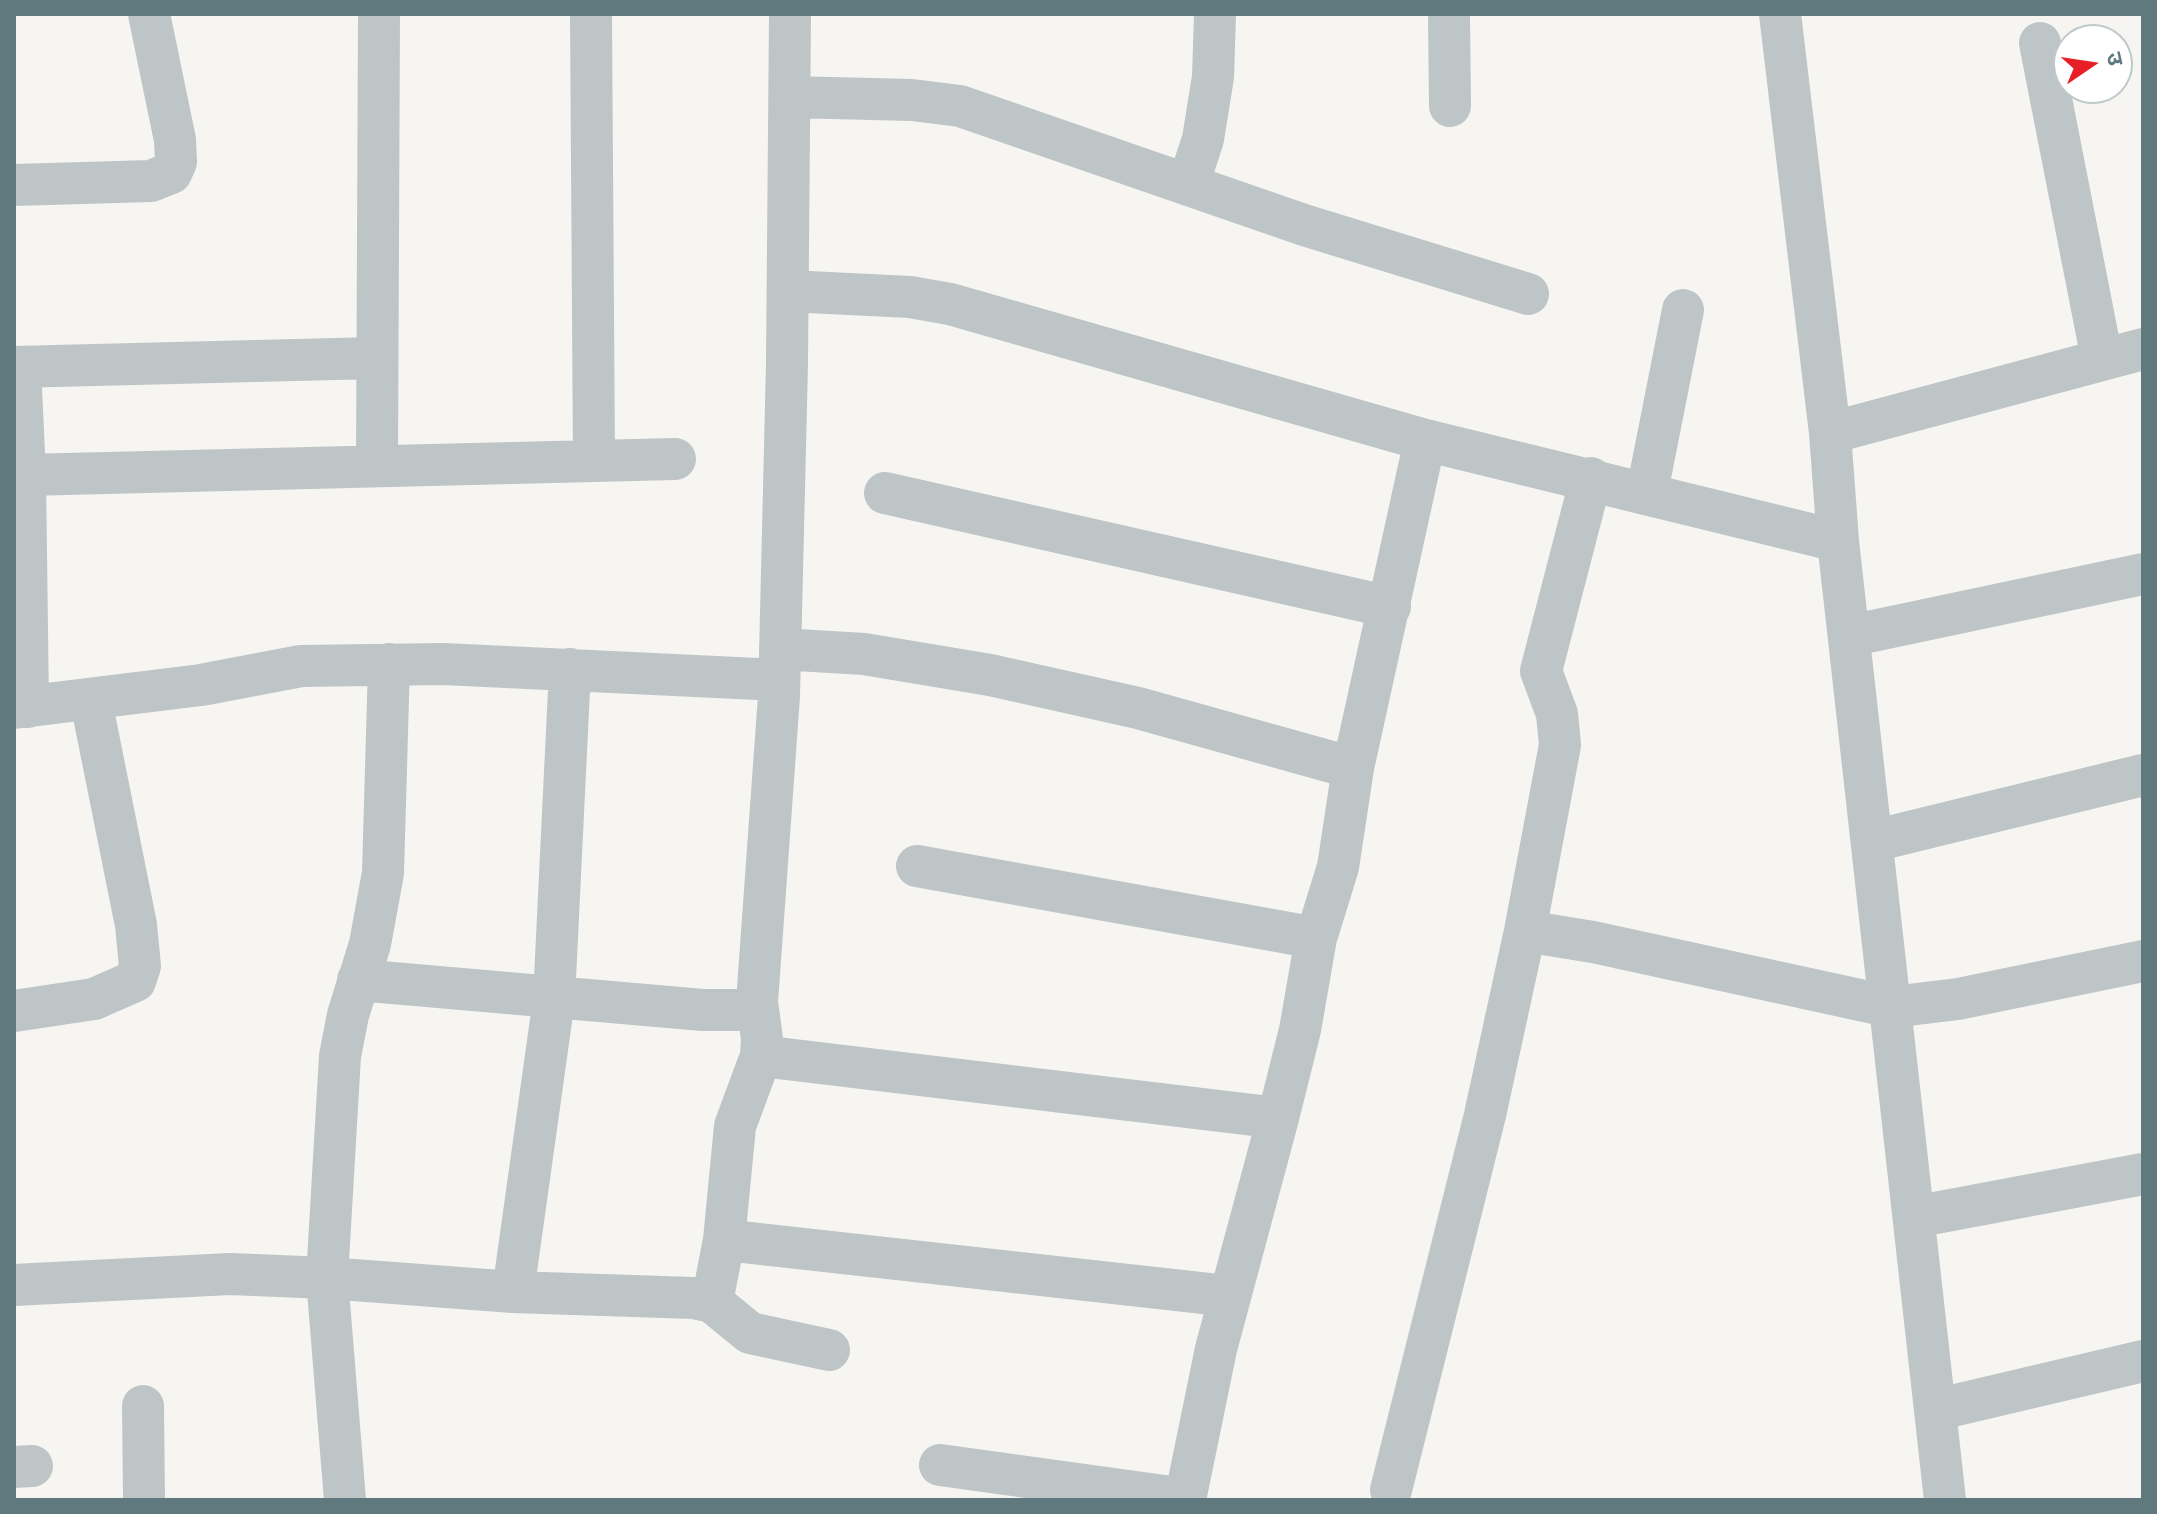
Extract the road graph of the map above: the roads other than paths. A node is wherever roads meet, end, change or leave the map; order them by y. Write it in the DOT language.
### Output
graph roads {
  1 [pos="149,14"];
  2 [pos="379,14"];
  3 [pos="591,14"];
  4 [pos="790,14"];
  5 [pos="1215,14"];
  6 [pos="1449,14"];
  7 [pos="1780,14"];
  8 [pos="2040,43"];
  9 [pos="790,97"];
  10 [pos="1450,106"];
  11 [pos="14,185"];
  12 [pos="1188,185"];
  13 [pos="788,291"];
  14 [pos="1528,294"];
  15 [pos="1683,310"];
  16 [pos="2143,349"];
  17 [pos="376,358"];
  18 [pos="2102,359"];
  19 [pos="17,367"];
  20 [pos="1830,433"];
  21 [pos="1425,440"];
  22 [pos="675,459"];
  23 [pos="594,461"];
  24 [pos="377,466"];
  25 [pos="25,475"];
  26 [pos="1591,478"];
  27 [pos="1647,492"];
  28 [pos="885,493"];
  29 [pos="1838,541"];
  30 [pos="2143,574"];
  31 [pos="1390,607"];
  32 [pos="1849,636"];
  33 [pos="389,664"];
  34 [pos="779,665"];
  35 [pos="570,669"];
  36 [pos="91,701"];
  37 [pos="21,707"];
  38 [pos="1353,768"];
  39 [pos="2143,775"];
  40 [pos="1873,841"];
  41 [pos="917,866"];
  42 [pos="1525,931"];
  43 [pos="1316,938"];
  44 [pos="2143,961"];
  45 [pos="358,980"];
  46 [pos="554,999"];
  47 [pos="757,1002"];
  48 [pos="1892,1007"];
  49 [pos="14,1011"];
  50 [pos="761,1056"];
  51 [pos="1278,1118"];
  52 [pos="2143,1174"];
  53 [pos="1914,1217"];
  54 [pos="724,1240"];
  55 [pos="327,1278"];
  56 [pos="14,1285"];
  57 [pos="513,1292"];
  58 [pos="1229,1296"];
  59 [pos="712,1302"];
  60 [pos="829,1350"];
  61 [pos="2143,1361"];
  62 [pos="143,1406"];
  63 [pos="1935,1410"];
  64 [pos="940,1465"];
  65 [pos="1391,1490"];
  66 [pos="144,1500"];
  67 [pos="345,1500"];
  68 [pos="1186,1500"];
  69 [pos="1945,1500"];
  1 -- 11 [label="street"];
  2 -- 17 [label="street"];
  3 -- 23 [label="street"];
  4 -- 9 [label="street"];
  5 -- 12 [label="street"];
  6 -- 10 [label="street"];
  7 -- 20 [label="street"];
  8 -- 18 [label="street"];
  9 -- 12 [label="street"];
  9 -- 13 [label="street"];
  12 -- 14 [label="street"];
  13 -- 21 [label="street"];
  13 -- 34 [label="street"];
  15 -- 27 [label="street"];
  16 -- 18 [label="street"];
  17 -- 19 [label="street"];
  17 -- 24 [label="street"];
  18 -- 20 [label="street"];
  19 -- 25 [label="street"];
  20 -- 29 [label="street"];
  21 -- 26 [label="street"];
  21 -- 31 [label="street"];
  22 -- 23 [label="street"];
  23 -- 24 [label="street"];
  24 -- 25 [label="street"];
  25 -- 37 [label="street"];
  26 -- 27 [label="street"];
  26 -- 42 [label="street"];
  27 -- 29 [label="street"];
  28 -- 31 [label="street"];
  29 -- 32 [label="street"];
  30 -- 32 [label="street"];
  31 -- 38 [label="street"];
  32 -- 40 [label="street"];
  33 -- 35 [label="street"];
  33 -- 36 [label="street"];
  33 -- 45 [label="street"];
  34 -- 35 [label="street"];
  34 -- 38 [label="street"];
  34 -- 47 [label="street"];
  35 -- 46 [label="street"];
  36 -- 37 [label="street"];
  36 -- 49 [label="street"];
  38 -- 43 [label="street"];
  39 -- 40 [label="street"];
  40 -- 48 [label="street"];
  41 -- 43 [label="street"];
  42 -- 48 [label="street"];
  42 -- 65 [label="street"];
  43 -- 51 [label="street"];
  44 -- 48 [label="street"];
  45 -- 46 [label="street"];
  45 -- 55 [label="street"];
  46 -- 47 [label="street"];
  46 -- 57 [label="street"];
  47 -- 50 [label="street"];
  48 -- 53 [label="street"];
  50 -- 51 [label="street"];
  50 -- 54 [label="street"];
  51 -- 58 [label="street"];
  52 -- 53 [label="street"];
  53 -- 63 [label="street"];
  54 -- 58 [label="street"];
  54 -- 59 [label="street"];
  55 -- 56 [label="street"];
  55 -- 57 [label="street"];
  55 -- 67 [label="street"];
  57 -- 59 [label="street"];
  58 -- 68 [label="street"];
  59 -- 60 [label="street"];
  61 -- 63 [label="street"];
  62 -- 66 [label="street"];
  63 -- 69 [label="street"];
  64 -- 68 [label="street"];
}
